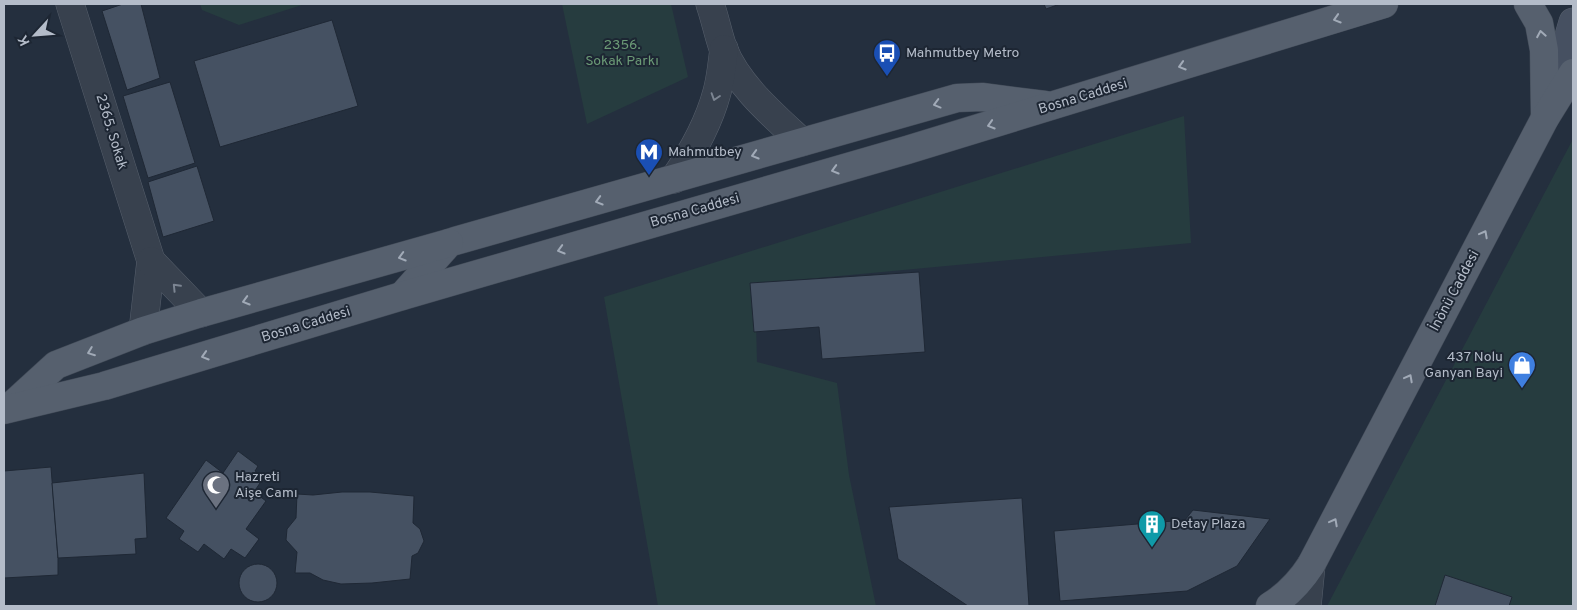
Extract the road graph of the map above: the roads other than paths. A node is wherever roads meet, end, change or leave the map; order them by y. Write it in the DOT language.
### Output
graph roads {
  1 [pos="70,4"];
  2 [pos="710,4"];
  3 [pos="1384,4"];
  4 [pos="1528,4"];
  5 [pos="1573,22"];
  6 [pos="724,49"];
  7 [pos="1573,73"];
  8 [pos="1054,106"];
  9 [pos="1545,118"];
  10 [pos="802,142"];
  11 [pos="674,179"];
  12 [pos="647,187"];
  13 [pos="603,238"];
  14 [pos="449,243"];
  15 [pos="151,261"];
  16 [pos="402,296"];
  17 [pos="201,313"];
  18 [pos="143,331"];
  19 [pos="104,386"];
  20 [pos="6,409"];
  21 [pos="1311,565"];
  22 [pos="1270,606"];
  23 [pos="1307,606"];
  1 -- 15 [label="street, 2365. Sokak"];
  2 -- 6 [label="street"];
  3 -- 8 [label="main road, Bosna Caddesi, one-way"];
  9 -- 4 [label="main road, one-way"];
  5 -- 9 [label="main road"];
  6 -- 10 [label="street"];
  6 -- 11 [label="street, one-way"];
  7 -- 9 [label="main road, İnönü Caddesi"];
  8 -- 10 [label="main road, one-way"];
  8 -- 13 [label="main road, Bosna Caddesi, one-way"];
  21 -- 9 [label="main road, İnönü Caddesi, one-way"];
  10 -- 11 [label="main road, one-way"];
  11 -- 12 [label="main road"];
  12 -- 13 [label="main road"];
  12 -- 14 [label="main road, one-way"];
  13 -- 16 [label="main road, Bosna Caddesi, one-way"];
  14 -- 16 [label="main road"];
  14 -- 17 [label="main road, one-way"];
  17 -- 15 [label="street, 2365. Sokak, one-way"];
  15 -- 18 [label="street, 2365. Sokak"];
  16 -- 19 [label="main road, Bosna Caddesi, one-way"];
  17 -- 18 [label="main road"];
  18 -- 19 [label="main road"];
  18 -- 20 [label="main road, one-way"];
  19 -- 20 [label="main road, Bosna Caddesi"];
  21 -- 22 [label="main road, İnönü Caddesi"];
  21 -- 23 [label="street"];
}
